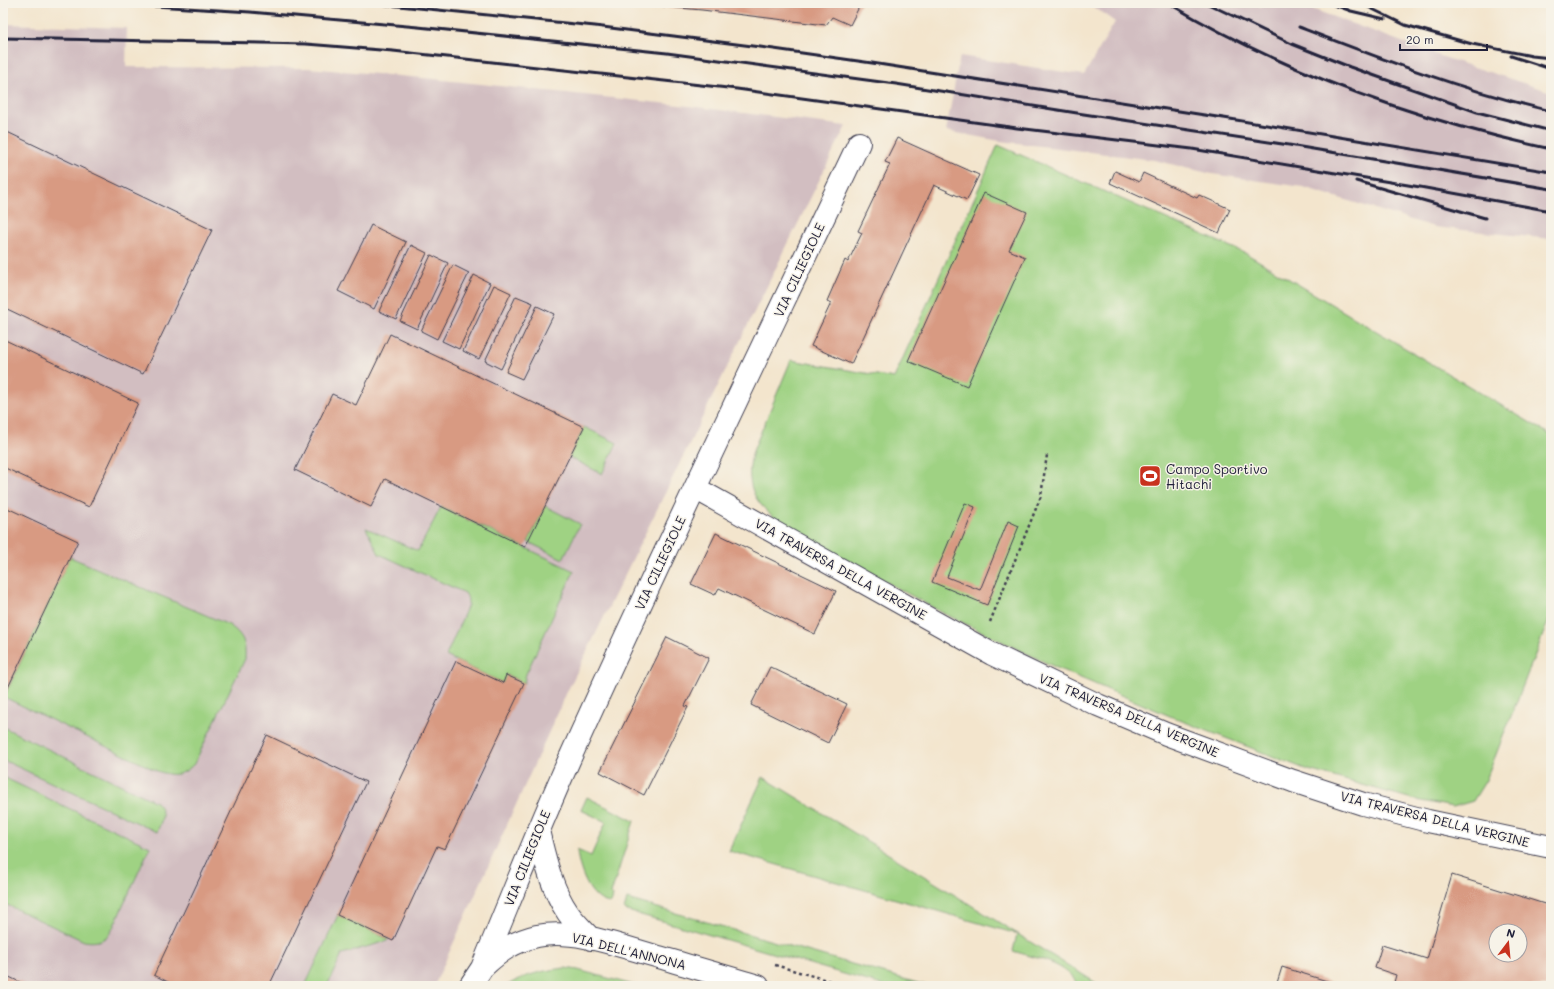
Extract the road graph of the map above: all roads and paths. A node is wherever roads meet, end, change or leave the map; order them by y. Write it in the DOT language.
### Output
graph roads {
  1 [pos="859,143"];
  2 [pos="1047,455"];
  3 [pos="695,488"];
  4 [pos="992,654"];
  5 [pos="538,831"];
  6 [pos="1551,847"];
  7 [pos="591,938"];
  8 [pos="772,964"];
  9 [pos="482,968"];
  10 [pos="470,986"];
  11 [pos="758,986"];
  12 [pos="847,986"];
  1 -- 3 [label="street, VIA CILIEGIOLE"];
  2 -- 4 [label="path"];
  3 -- 4 [label="street, VIA TRAVERSA DELLA VERGINE"];
  3 -- 5 [label="street, VIA CILIEGIOLE"];
  4 -- 6 [label="street, VIA TRAVERSA DELLA VERGINE"];
  5 -- 7 [label="street"];
  5 -- 9 [label="street, VIA CILIEGIOLE"];
  7 -- 9 [label="street, VIA DELL'ANNONA"];
  7 -- 11 [label="street, VIA DELL'ANNONA"];
  8 -- 12 [label="path"];
  9 -- 10 [label="street, VIA CILIEGIOLE"];
}
